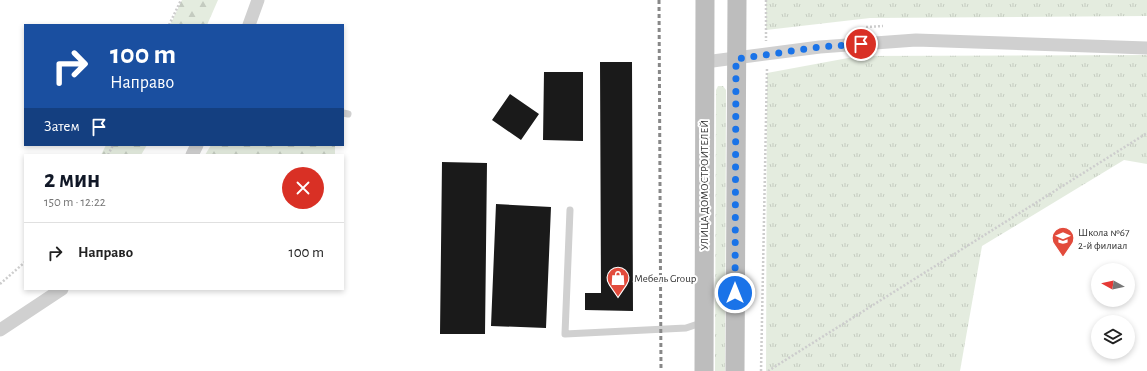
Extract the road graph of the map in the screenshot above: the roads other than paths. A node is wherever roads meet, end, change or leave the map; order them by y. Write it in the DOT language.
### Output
graph roads {
  1 [pos="258,0"];
  2 [pos="705,0"];
  3 [pos="737,0"];
  4 [pos="249,24"];
  5 [pos="1147,48"];
  6 [pos="736,59"];
  7 [pos="705,62"];
  8 [pos="570,210"];
  9 [pos="60,290"];
  10 [pos="704,322"];
  11 [pos="0,330"];
  12 [pos="704,371"];
  13 [pos="735,371"];
  1 -- 4 [label="street"];
  2 -- 7 [label="main road, УЛИЦА ДОМОСТРОИТЕЛЕЙ"];
  3 -- 6 [label="main road"];
  5 -- 6 [label="street"];
  6 -- 7 [label="street"];
  6 -- 13 [label="main road"];
  7 -- 10 [label="main road, УЛИЦА ДОМОСТРОИТЕЛЕЙ"];
  8 -- 10 [label="lane"];
  9 -- 11 [label="street"];
  10 -- 12 [label="main road, УЛИЦА ДОМОСТРОИТЕЛЕЙ"];
}
